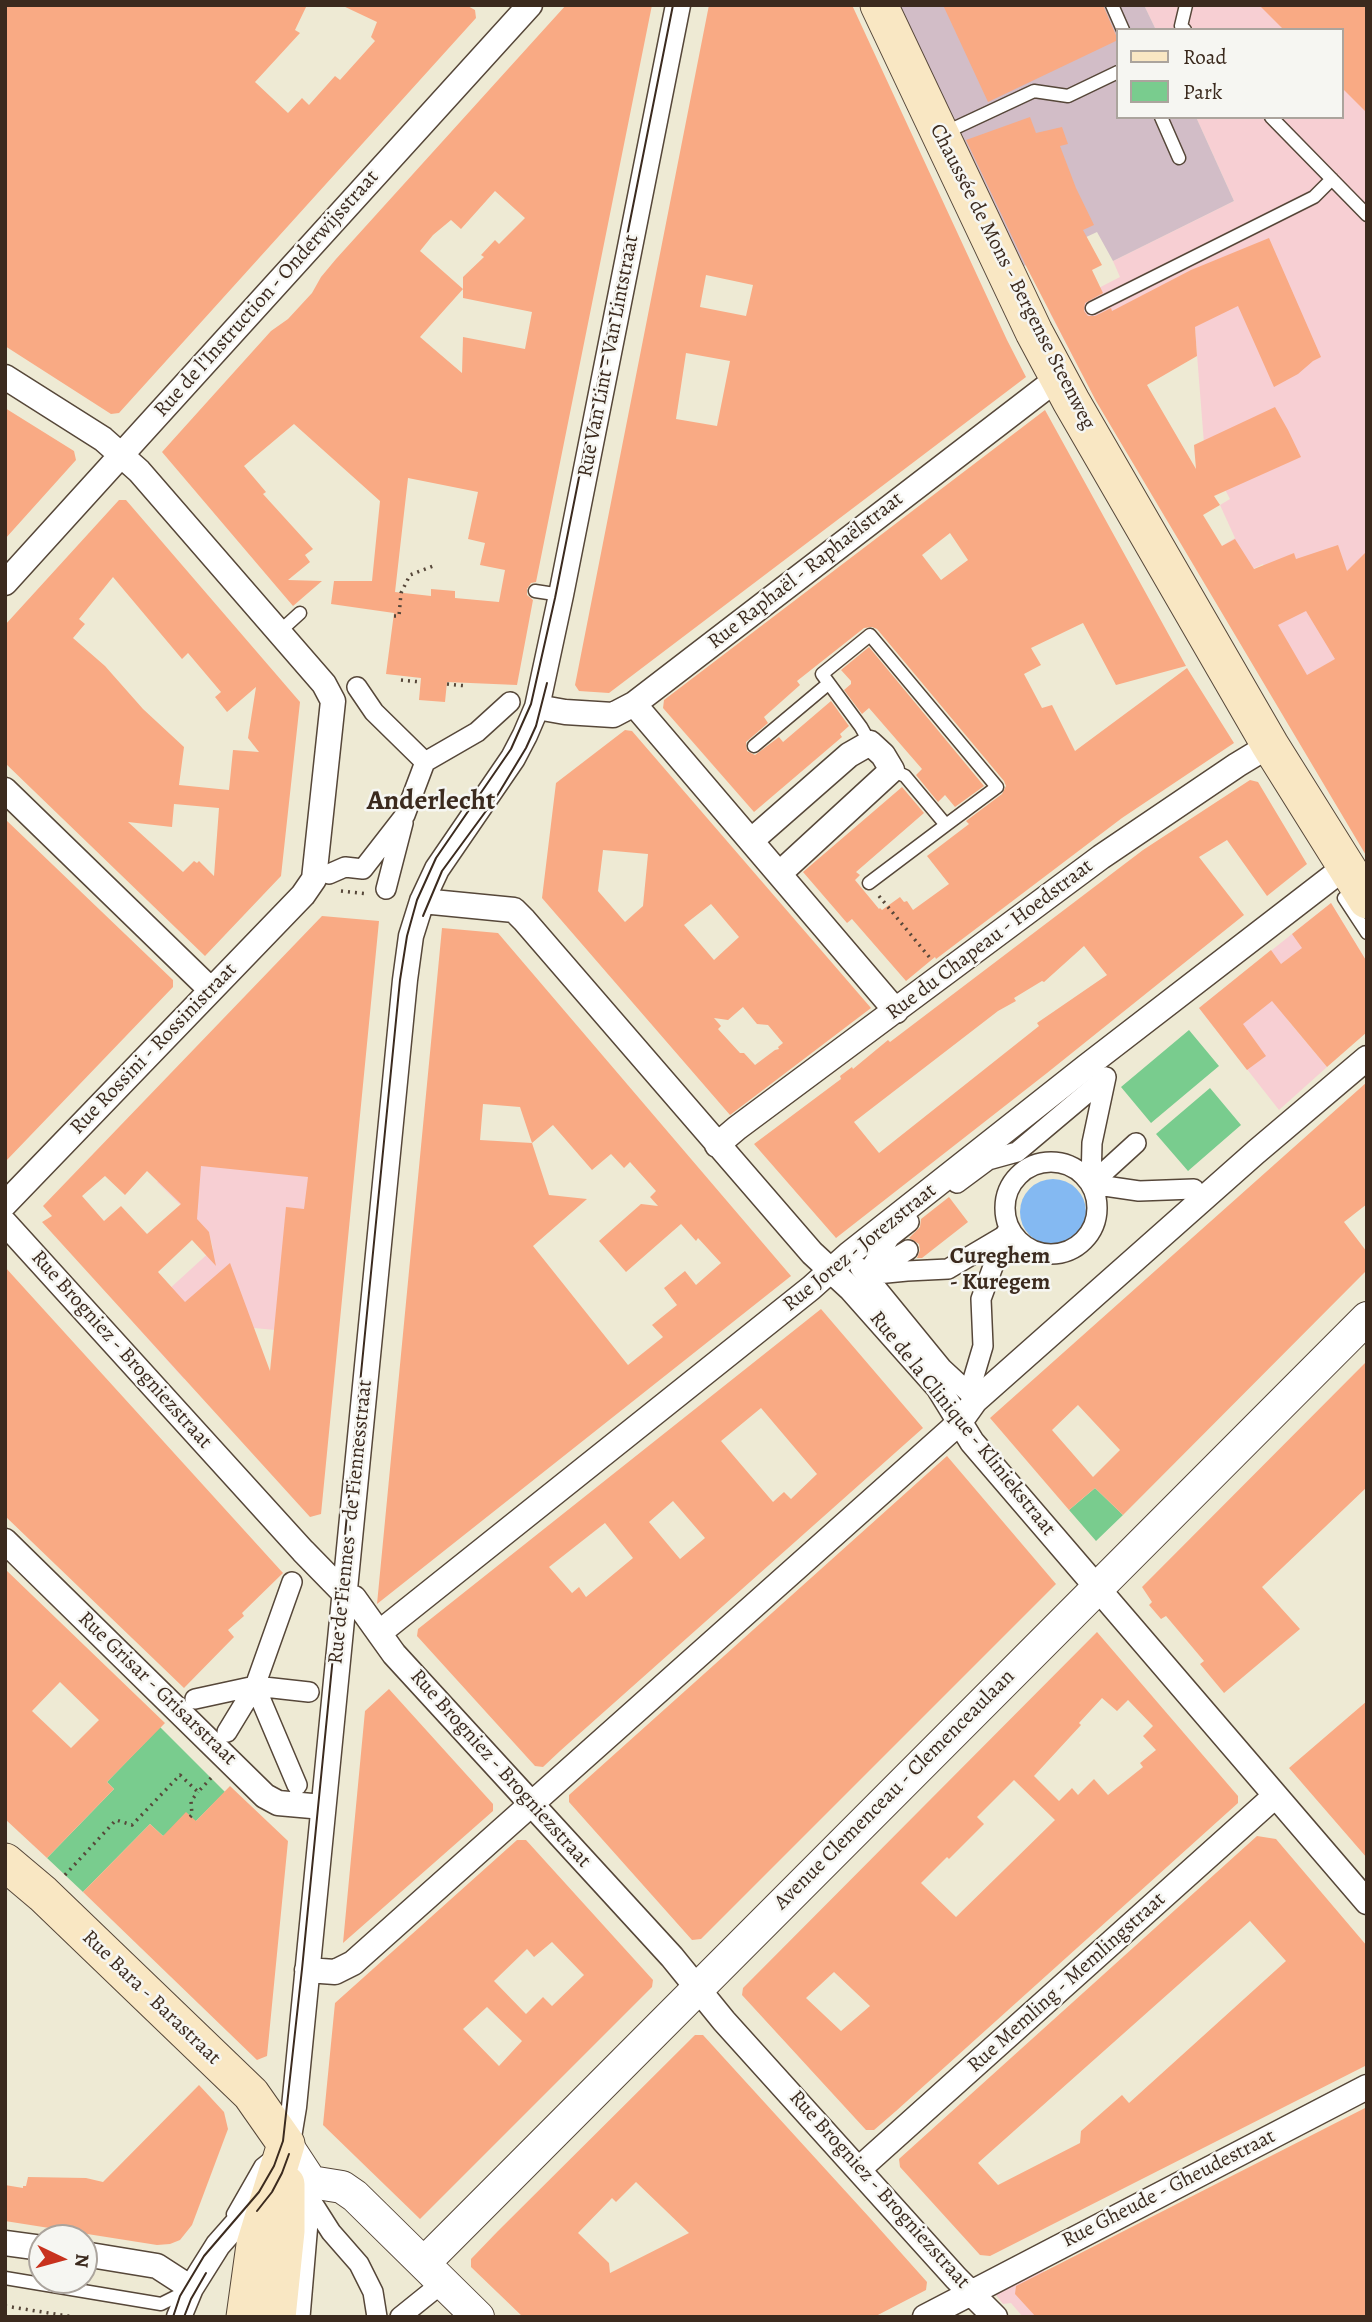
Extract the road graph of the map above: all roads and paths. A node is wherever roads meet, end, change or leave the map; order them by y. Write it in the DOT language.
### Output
graph roads {
  1 [pos="678,5"];
  2 [pos="879,5"];
  3 [pos="1112,5"];
  4 [pos="1186,5"];
  5 [pos="521,8"];
  6 [pos="1122,28"];
  7 [pos="1183,28"];
  8 [pos="1116,73"];
  9 [pos="1162,119"];
  10 [pos="1273,119"];
  11 [pos="940,135"];
  12 [pos="1179,158"];
  13 [pos="1332,179"];
  14 [pos="1367,215"];
  15 [pos="1092,308"];
  16 [pos="5,377"];
  17 [pos="1058,378"];
  18 [pos="122,455"];
  19 [pos="436,565"];
  20 [pos="5,583"];
  21 [pos="535,591"];
  22 [pos="561,595"];
  23 [pos="300,613"];
  24 [pos="394,616"];
  25 [pos="278,633"];
  26 [pos="401,680"];
  27 [pos="421,682"];
  28 [pos="447,684"];
  29 [pos="828,684"];
  30 [pos="357,687"];
  31 [pos="467,687"];
  32 [pos="510,702"];
  33 [pos="634,704"];
  34 [pos="537,706"];
  35 [pos="870,743"];
  36 [pos="754,746"];
  37 [pos="1260,752"];
  38 [pos="425,762"];
  39 [pos="892,770"];
  40 [pos="5,790"];
  41 [pos="405,815"];
  42 [pos="946,825"];
  43 [pos="752,840"];
  44 [pos="1334,870"];
  45 [pos="780,873"];
  46 [pos="330,874"];
  47 [pos="869,883"];
  48 [pos="386,889"];
  49 [pos="1367,900"];
  50 [pos="422,901"];
  51 [pos="1367,933"];
  52 [pos="944,975"];
  53 [pos="210,989"];
  54 [pos="896,1011"];
  55 [pos="1367,1058"];
  56 [pos="1136,1143"];
  57 [pos="717,1145"];
  58 [pos="1023,1160"];
  59 [pos="1091,1184"];
  60 [pos="1194,1189"];
  61 [pos="5,1203"];
  62 [pos="5,1223"];
  63 [pos="1009,1233"];
  64 [pos="853,1259"];
  65 [pos="830,1271"];
  66 [pos="863,1278"];
  67 [pos="1367,1318"];
  68 [pos="960,1422"];
  69 [pos="5,1541"];
  70 [pos="292,1582"];
  71 [pos="1097,1588"];
  72 [pos="344,1593"];
  73 [pos="379,1633"];
  74 [pos="254,1686"];
  75 [pos="309,1692"];
  76 [pos="195,1699"];
  77 [pos="227,1732"];
  78 [pos="211,1778"];
  79 [pos="297,1785"];
  80 [pos="198,1792"];
  81 [pos="1275,1797"];
  82 [pos="531,1803"];
  83 [pos="323,1807"];
  84 [pos="190,1817"];
  85 [pos="5,1862"];
  86 [pos="65,1875"];
  87 [pos="1364,1894"];
  88 [pos="307,1970"];
  89 [pos="698,1989"];
  90 [pos="1367,2087"];
  91 [pos="286,2144"];
  92 [pos="859,2169"];
  93 [pos="304,2229"];
  94 [pos="331,2232"];
  95 [pos="5,2242"];
  96 [pos="28,2246"];
  97 [pos="98,2257"];
  98 [pos="430,2276"];
  99 [pos="5,2278"];
  100 [pos="191,2288"];
  101 [pos="972,2293"];
  102 [pos="153,2302"];
  103 [pos="5,2306"];
  104 [pos="74,2317"];
  105 [pos="169,2317"];
  106 [pos="179,2317"];
  107 [pos="245,2317"];
  108 [pos="277,2317"];
  109 [pos="300,2317"];
  110 [pos="377,2317"];
  111 [pos="400,2317"];
  112 [pos="478,2317"];
  113 [pos="925,2317"];
  114 [pos="995,2317"];
  1 -- 22 [label="street, Rue Van Lint - Van Lintstraat"];
  2 -- 11 [label="main road, Chaussée de Mons - Bergense Steenweg"];
  3 -- 6 [label="lane"];
  4 -- 7 [label="lane"];
  5 -- 18 [label="street, Rue de l'Instruction - Onderwijsstraat"];
  8 -- 11 [label="lane"];
  9 -- 12 [label="lane"];
  10 -- 13 [label="lane"];
  11 -- 17 [label="main road, Chaussée de Mons - Bergense Steenweg"];
  13 -- 14 [label="lane"];
  13 -- 15 [label="lane"];
  16 -- 18 [label="street"];
  17 -- 33 [label="street, Rue Raphaël - Raphaëlstraat"];
  17 -- 37 [label="main road, Chaussée de Mons - Bergense Steenweg"];
  18 -- 20 [label="street, Rue de l'Instruction - Onderwijsstraat"];
  18 -- 25 [label="street"];
  19 -- 24 [label="path"];
  21 -- 22 [label="lane"];
  22 -- 34 [label="street, Rue Van Lint - Van Lintstraat"];
  23 -- 25 [label="lane"];
  25 -- 53 [label="street, Rue Rossini - Rossinistraat"];
  26 -- 27 [label="path"];
  28 -- 31 [label="path"];
  29 -- 35 [label="lane"];
  29 -- 36 [label="lane"];
  29 -- 42 [label="lane"];
  30 -- 38 [label="street"];
  32 -- 38 [label="street"];
  33 -- 34 [label="street, Rue Raphaël - Raphaëlstraat"];
  33 -- 43 [label="street"];
  34 -- 50 [label="street, Rue de Fiennes - de Fiennesstraat"];
  35 -- 39 [label="street"];
  35 -- 43 [label="street"];
  37 -- 44 [label="main road, Chaussée de Mons - Bergense Steenweg"];
  37 -- 52 [label="street, Rue du Chapeau - Hoedstraat"];
  38 -- 41 [label="street"];
  39 -- 42 [label="lane"];
  39 -- 45 [label="street"];
  40 -- 53 [label="street"];
  41 -- 46 [label="street"];
  41 -- 48 [label="street"];
  42 -- 47 [label="lane"];
  43 -- 45 [label="street"];
  44 -- 49 [label="main road, Chaussée de Mons - Bergense Steenweg"];
  44 -- 51 [label="lane, Chaussée de Mons - Bergense Steenweg"];
  44 -- 65 [label="street, Rue Jorez - Jorezstraat"];
  45 -- 54 [label="street"];
  47 -- 52 [label="path"];
  50 -- 57 [label="street, Rue de la Clinique - Kliniekstraat"];
  50 -- 72 [label="street, Rue de Fiennes - de Fiennesstraat"];
  52 -- 54 [label="street, Rue du Chapeau - Hoedstraat"];
  53 -- 61 [label="street, Rue Rossini - Rossinistraat"];
  54 -- 57 [label="street, Rue du Chapeau - Hoedstraat"];
  55 -- 68 [label="street"];
  56 -- 59 [label="street"];
  57 -- 65 [label="street, Rue de la Clinique - Kliniekstraat"];
  58 -- 59 [label="street"];
  58 -- 59 [label="street"];
  58 -- 63 [label="street"];
  58 -- 66 [label="street"];
  59 -- 60 [label="street"];
  59 -- 63 [label="street"];
  62 -- 72 [label="street, Rue Brogniez - Brogniezstraat"];
  63 -- 66 [label="street"];
  63 -- 66 [label="street"];
  64 -- 66 [label="street"];
  65 -- 68 [label="street, Rue de la Clinique - Kliniekstraat"];
  65 -- 73 [label="street, Rue Jorez - Jorezstraat"];
  67 -- 71 [label="street, Avenue Clemenceau - Clemenceaulaan"];
  68 -- 71 [label="street, Rue de la Clinique - Kliniekstraat"];
  68 -- 82 [label="street"];
  69 -- 83 [label="street, Rue Grisar - Grisarstraat"];
  70 -- 74 [label="street"];
  71 -- 81 [label="street, Rue de la Clinique - Kliniekstraat"];
  71 -- 89 [label="street, Avenue Clemenceau - Clemenceaulaan"];
  72 -- 73 [label="street, Rue Brogniez - Brogniezstraat"];
  72 -- 83 [label="street, Rue de Fiennes - de Fiennesstraat"];
  73 -- 82 [label="street, Rue Brogniez - Brogniezstraat"];
  74 -- 75 [label="street"];
  74 -- 76 [label="street"];
  74 -- 77 [label="street"];
  74 -- 79 [label="street"];
  78 -- 80 [label="path"];
  80 -- 84 [label="path"];
  80 -- 86 [label="path"];
  81 -- 87 [label="street, Rue de la Clinique - Kliniekstraat"];
  81 -- 92 [label="street, Rue Memling - Memlingstraat"];
  82 -- 88 [label="street"];
  82 -- 89 [label="street, Rue Brogniez - Brogniezstraat"];
  83 -- 88 [label="street, Rue de Fiennes - de Fiennesstraat"];
  85 -- 91 [label="main road, Rue Bara - Barastraat"];
  88 -- 91 [label="street, Rue de Fiennes - de Fiennesstraat"];
  89 -- 92 [label="street, Rue Brogniez - Brogniezstraat"];
  89 -- 98 [label="street, Avenue Clemenceau - Clemenceaulaan"];
  90 -- 101 [label="street, Rue Gheude - Gheudestraat"];
  91 -- 98 [label="street"];
  91 -- 100 [label="street, Rue de Fiennes - de Fiennesstraat"];
  91 -- 107 [label="main road"];
  91 -- 108 [label="main road"];
  92 -- 101 [label="street, Rue Brogniez - Brogniezstraat"];
  93 -- 94 [label="street"];
  93 -- 94 [label="street"];
  93 -- 109 [label="street"];
  94 -- 110 [label="street"];
  95 -- 96 [label="street"];
  97 -- 100 [label="street"];
  98 -- 111 [label="street"];
  98 -- 112 [label="street"];
  99 -- 102 [label="lane"];
  100 -- 102 [label="lane"];
  100 -- 106 [label="street, Rue de Fiennes - de Fiennesstraat"];
  101 -- 113 [label="street, Rue Gheude - Gheudestraat"];
  101 -- 114 [label="street, Rue Brogniez - Brogniezstraat"];
  102 -- 105 [label="lane"];
  103 -- 104 [label="path"];
}
